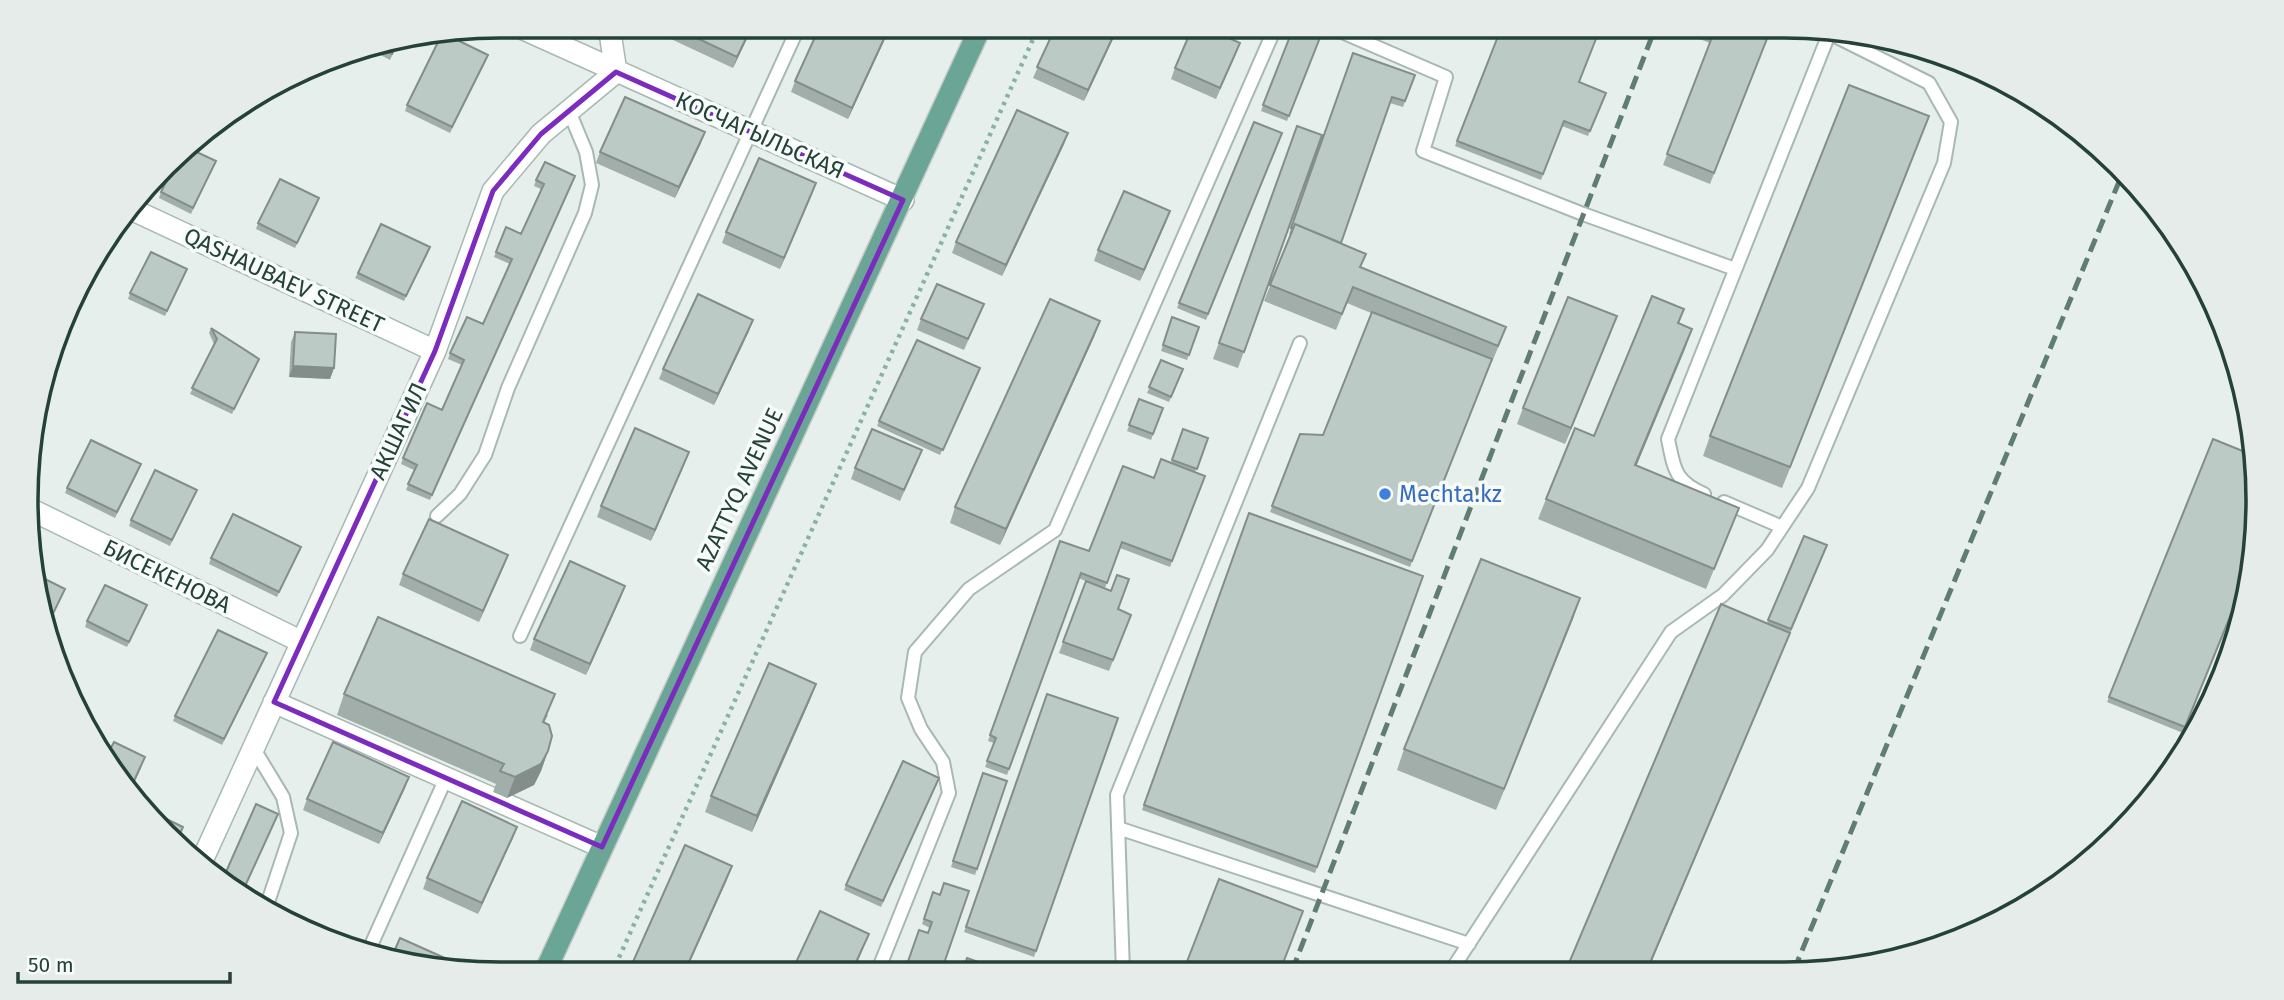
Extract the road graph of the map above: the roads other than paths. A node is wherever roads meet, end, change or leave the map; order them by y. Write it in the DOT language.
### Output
graph roads {
  1 [pos="543,38"];
  2 [pos="611,38"];
  3 [pos="793,38"];
  4 [pos="976,38"];
  5 [pos="1271,38"];
  6 [pos="1356,38"];
  7 [pos="1827,40"];
  8 [pos="1848,43"];
  9 [pos="616,72"];
  10 [pos="569,110"];
  11 [pos="751,130"];
  12 [pos="903,200"];
  13 [pos="139,213"];
  14 [pos="1735,269"];
  15 [pos="1300,343"];
  16 [pos="435,351"];
  17 [pos="38,513"];
  18 [pos="437,516"];
  19 [pos="1782,527"];
  20 [pos="520,636"];
  21 [pos="302,642"];
  22 [pos="274,702"];
  23 [pos="254,748"];
  24 [pos="446,778"];
  25 [pos="1118,828"];
  26 [pos="602,846"];
  27 [pos="205,854"];
  28 [pos="269,900"];
  29 [pos="372,943"];
  30 [pos="1469,944"];
  31 [pos="549,962"];
  32 [pos="881,962"];
  33 [pos="1123,962"];
  34 [pos="1457,962"];
  1 -- 9 [label="street, КОСЧАГЫЛЬСКАЯ"];
  2 -- 9 [label="street"];
  3 -- 11 [label="lane"];
  4 -- 12 [label="main road, AZATTYQ AVENUE"];
  5 -- 32 [label="lane"];
  6 -- 14 [label="lane"];
  7 -- 14 [label="lane"];
  8 -- 19 [label="lane"];
  9 -- 10 [label="street, АКШАГИЛ"];
  9 -- 11 [label="street, КОСЧАГЫЛЬСКАЯ"];
  10 -- 16 [label="street, АКШАГИЛ"];
  10 -- 18 [label="lane"];
  11 -- 12 [label="street, КОСЧАГЫЛЬСКАЯ"];
  11 -- 20 [label="lane"];
  12 -- 26 [label="main road, AZATTYQ AVENUE"];
  13 -- 16 [label="street, QASHAUBAEV STREET"];
  14 -- 19 [label="lane"];
  15 -- 25 [label="lane"];
  16 -- 21 [label="street, АКШАГИЛ"];
  17 -- 21 [label="street, БИСЕКЕНОВА"];
  19 -- 30 [label="lane"];
  21 -- 22 [label="street, АКШАГИЛ"];
  22 -- 23 [label="street, АКШАГИЛ"];
  22 -- 24 [label="street"];
  23 -- 27 [label="street, АКШАГИЛ"];
  23 -- 28 [label="lane"];
  24 -- 26 [label="street"];
  24 -- 29 [label="lane"];
  25 -- 30 [label="lane"];
  25 -- 33 [label="lane"];
  26 -- 31 [label="main road, AZATTYQ AVENUE"];
  30 -- 34 [label="lane"];
}
